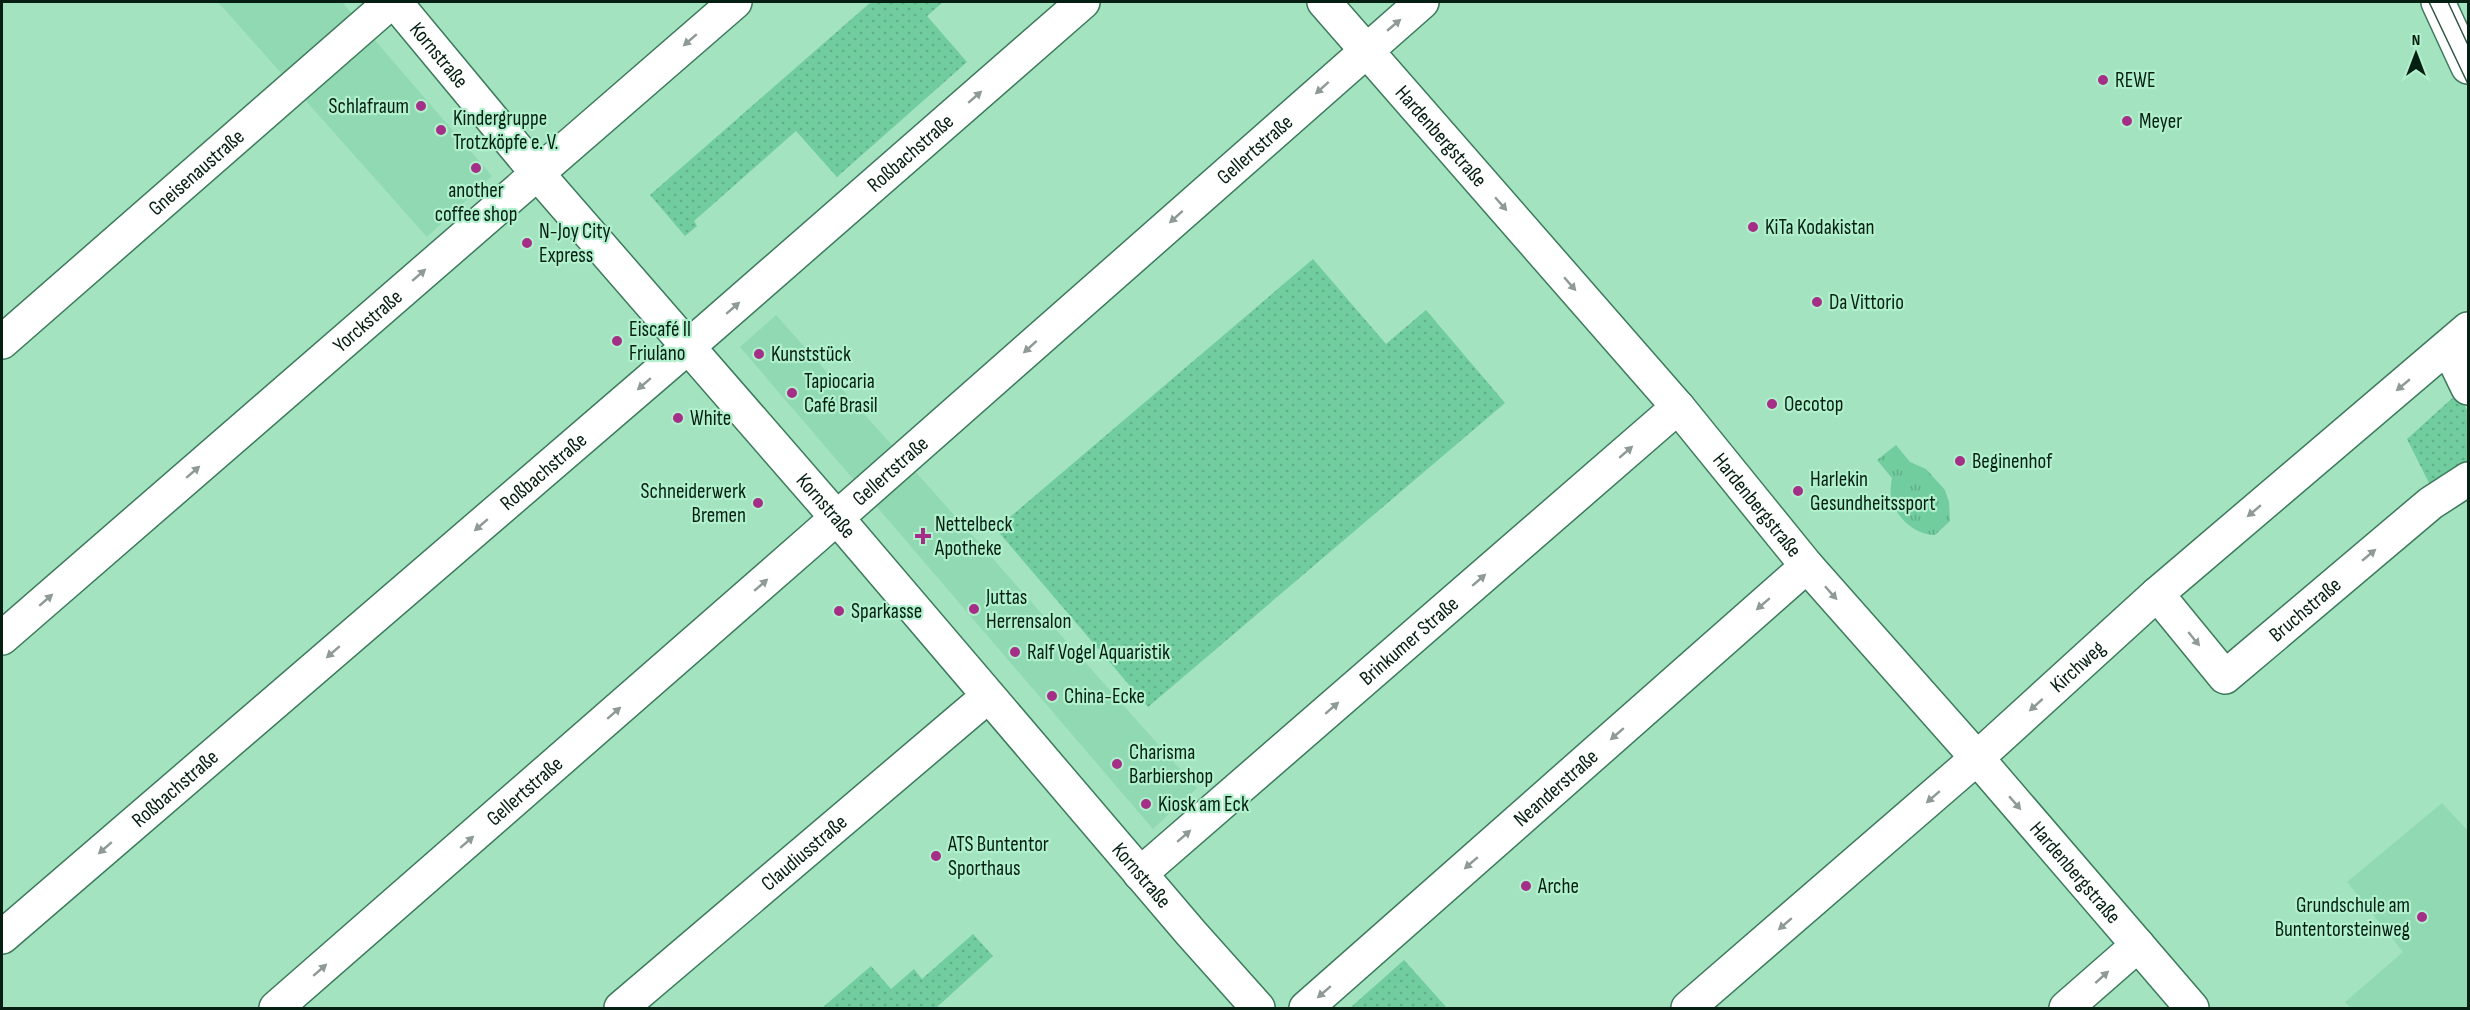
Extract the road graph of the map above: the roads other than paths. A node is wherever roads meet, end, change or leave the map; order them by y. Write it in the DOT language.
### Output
graph roads {
  1 [pos="393,2"];
  2 [pos="735,2"];
  3 [pos="1083,2"];
  4 [pos="1324,2"];
  5 [pos="1422,2"];
  6 [pos="2438,2"];
  7 [pos="1366,49"];
  8 [pos="2469,67"];
  9 [pos="537,173"];
  10 [pos="2458,338"];
  11 [pos="2,342"];
  12 [pos="689,346"];
  13 [pos="2469,388"];
  14 [pos="1678,407"];
  15 [pos="2469,479"];
  16 [pos="837,518"];
  17 [pos="1807,566"];
  18 [pos="2157,594"];
  19 [pos="2,638"];
  20 [pos="987,697"];
  21 [pos="1977,758"];
  22 [pos="1140,874"];
  23 [pos="2,937"];
  24 [pos="2138,945"];
  25 [pos="276,1008"];
  26 [pos="621,1008"];
  27 [pos="1258,1008"];
  28 [pos="1306,1008"];
  29 [pos="1688,1008"];
  30 [pos="2066,1008"];
  31 [pos="2192,1008"];
  1 -- 9 [label="street, Kornstraße"];
  1 -- 11 [label="street, Gneisenaustraße"];
  2 -- 9 [label="street, Yorckstraße, one-way"];
  12 -- 3 [label="street, Roßbachstraße, one-way"];
  4 -- 7 [label="street, Hardenbergstraße"];
  7 -- 5 [label="street, Gellertstraße, one-way"];
  6 -- 8 [label="street"];
  7 -- 14 [label="street, Hardenbergstraße, one-way"];
  7 -- 16 [label="street, Gellertstraße, one-way"];
  9 -- 12 [label="street, Kornstraße"];
  19 -- 9 [label="street, Yorckstraße, one-way"];
  10 -- 13 [label="street"];
  10 -- 18 [label="street, Kirchweg, one-way"];
  12 -- 16 [label="street, Kornstraße"];
  12 -- 23 [label="street, Roßbachstraße, one-way"];
  14 -- 17 [label="street, Hardenbergstraße"];
  22 -- 14 [label="street, Brinkumer Straße, one-way"];
  18 -- 15 [label="street, Bruchstraße, one-way"];
  16 -- 20 [label="street, Kornstraße"];
  25 -- 16 [label="street, Gellertstraße, one-way"];
  17 -- 21 [label="street, Hardenbergstraße, one-way"];
  17 -- 28 [label="street, Neanderstraße, one-way"];
  18 -- 21 [label="street, Kirchweg, one-way"];
  20 -- 22 [label="street, Kornstraße"];
  20 -- 26 [label="street, Claudiusstraße"];
  21 -- 24 [label="street, Hardenbergstraße, one-way"];
  21 -- 29 [label="street, Kirchweg, one-way"];
  22 -- 27 [label="street, Kornstraße"];
  30 -- 24 [label="street, one-way"];
  24 -- 31 [label="street, Hardenbergstraße"];
}
